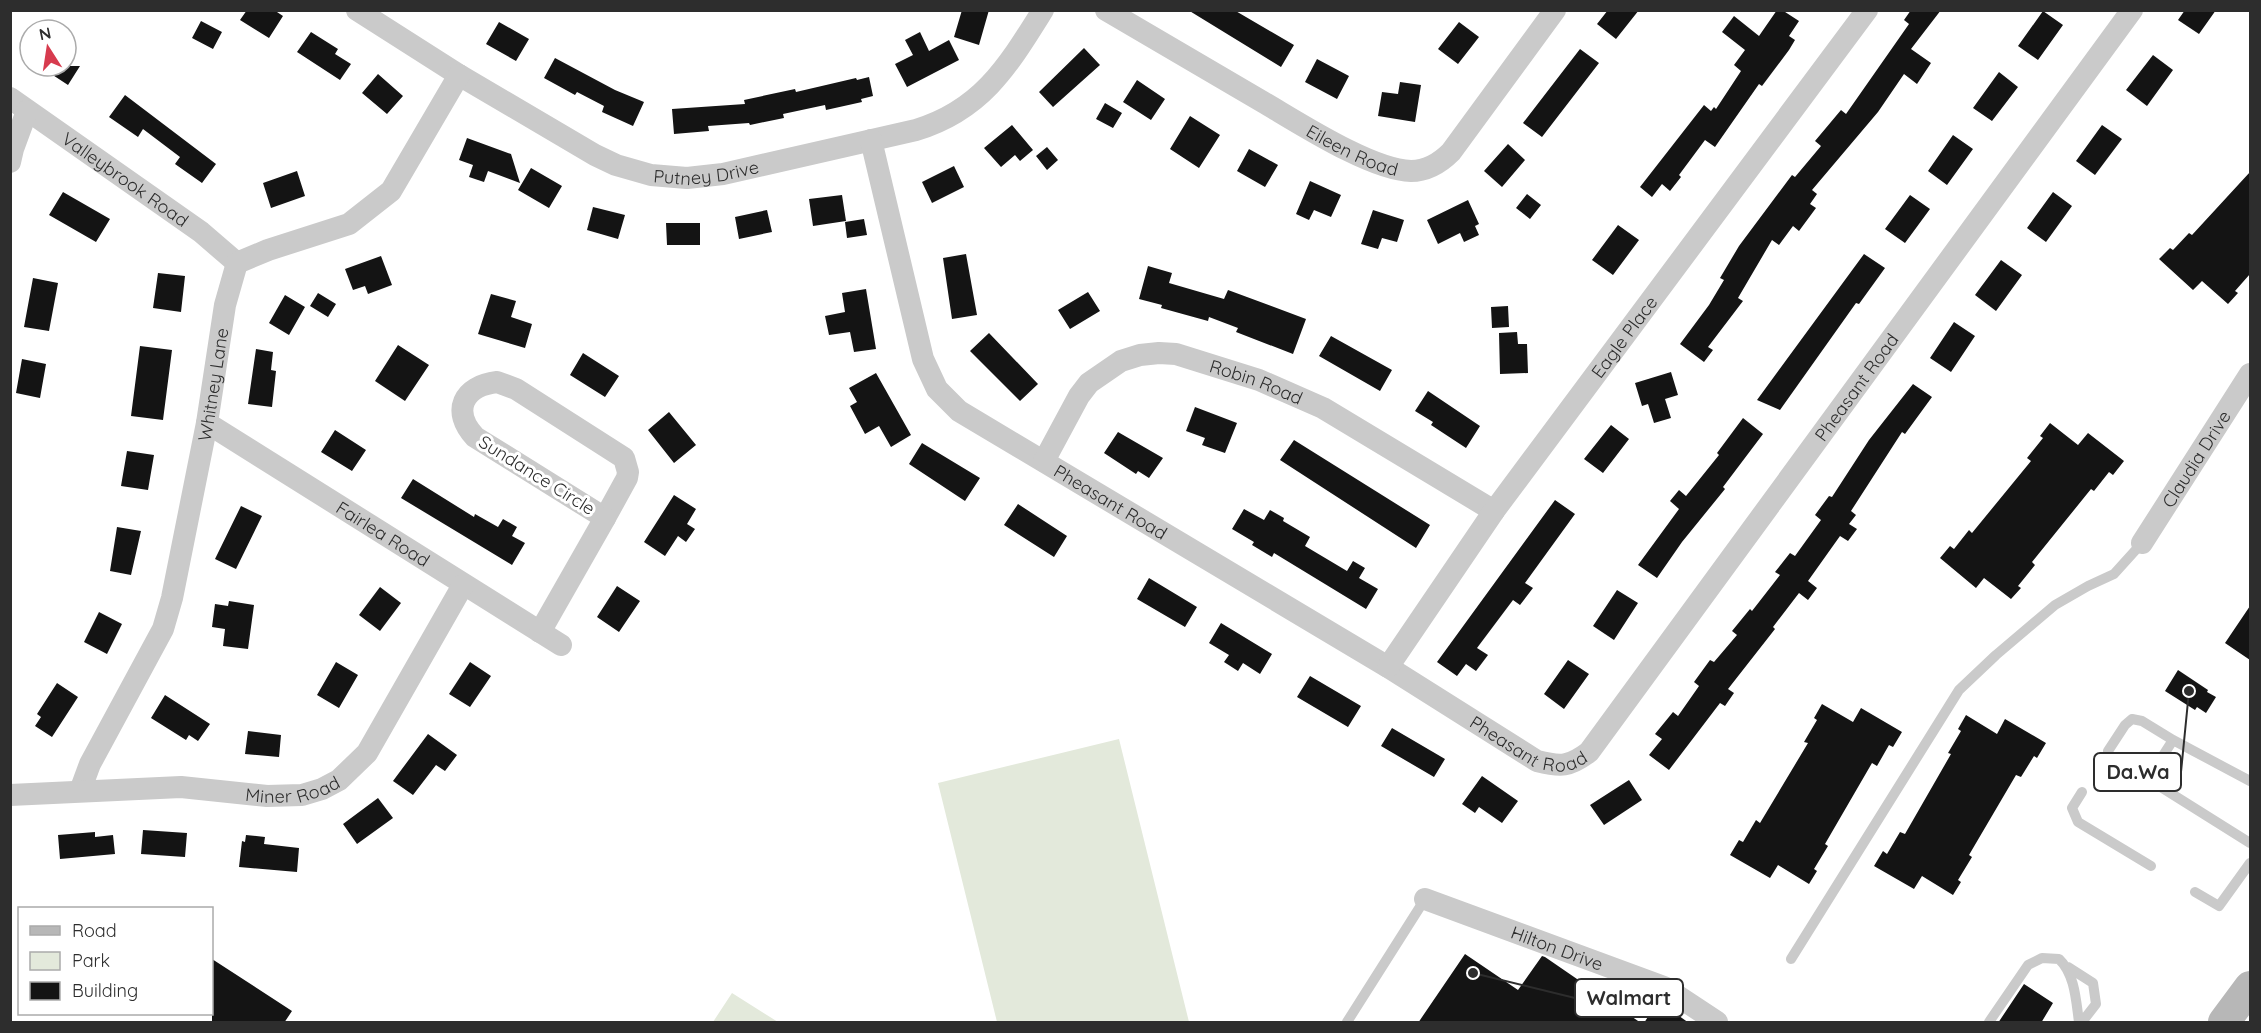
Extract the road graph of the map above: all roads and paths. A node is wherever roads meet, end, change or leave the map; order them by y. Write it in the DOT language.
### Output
graph roads {
  1 [pos="357,10"];
  2 [pos="1043,10"];
  3 [pos="1106,10"];
  4 [pos="1555,10"];
  5 [pos="1867,10"];
  6 [pos="2132,10"];
  7 [pos="459,75"];
  8 [pos="19,104"];
  9 [pos="871,140"];
  10 [pos="10,162"];
  11 [pos="237,263"];
  12 [pos="2250,374"];
  13 [pos="207,423"];
  14 [pos="1044,461"];
  15 [pos="1494,511"];
  16 [pos="605,518"];
  17 [pos="2142,543"];
  18 [pos="463,585"];
  19 [pos="540,632"];
  20 [pos="561,645"];
  21 [pos="1388,668"];
  22 [pos="2173,740"];
  23 [pos="2109,751"];
  24 [pos="2250,781"];
  25 [pos="80,791"];
  26 [pos="2082,792"];
  27 [pos="10,795"];
  28 [pos="2250,843"];
  29 [pos="2250,863"];
  30 [pos="2151,866"];
  31 [pos="2195,892"];
  32 [pos="1425,899"];
  33 [pos="1791,959"];
  34 [pos="2068,967"];
  35 [pos="2250,987"];
  36 [pos="1347,1023"];
  37 [pos="1717,1023"];
  38 [pos="1989,1023"];
  39 [pos="2080,1023"];
  40 [pos="2224,1023"];
  1 -- 7 [label="street, Putney Drive"];
  2 -- 9 [label="street, Putney Drive"];
  3 -- 4 [label="street, Eileen Road"];
  5 -- 15 [label="street, Eagle Place"];
  6 -- 21 [label="street, Pheasant Road"];
  7 -- 9 [label="street, Putney Drive"];
  7 -- 11 [label="street"];
  8 -- 10 [label="street"];
  8 -- 11 [label="street, Valleybrook Road"];
  9 -- 14 [label="street, Pheasant Road"];
  11 -- 13 [label="street, Whitney Lane"];
  12 -- 17 [label="street, Claudia Drive"];
  13 -- 18 [label="street, Fairlea Road"];
  13 -- 25 [label="street, Whitney Lane"];
  14 -- 15 [label="street, Robin Road"];
  14 -- 21 [label="street, Pheasant Road"];
  15 -- 21 [label="street, Eagle Place"];
  16 -- 16 [label="street, Sundance Circle"];
  16 -- 19 [label="street, Sundance Circle"];
  17 -- 33 [label="lane"];
  18 -- 19 [label="street, Fairlea Road"];
  18 -- 25 [label="street, Miner Road"];
  19 -- 20 [label="street, Fairlea Road"];
  22 -- 23 [label="lane"];
  22 -- 24 [label="lane"];
  22 -- 28 [label="lane"];
  25 -- 27 [label="street, Miner Road"];
  26 -- 30 [label="lane"];
  29 -- 31 [label="lane"];
  32 -- 36 [label="lane"];
  32 -- 37 [label="street, Hilton Drive"];
  34 -- 38 [label="lane"];
  34 -- 39 [label="lane"];
  34 -- 39 [label="lane"];
  35 -- 40 [label="main road"];
}
